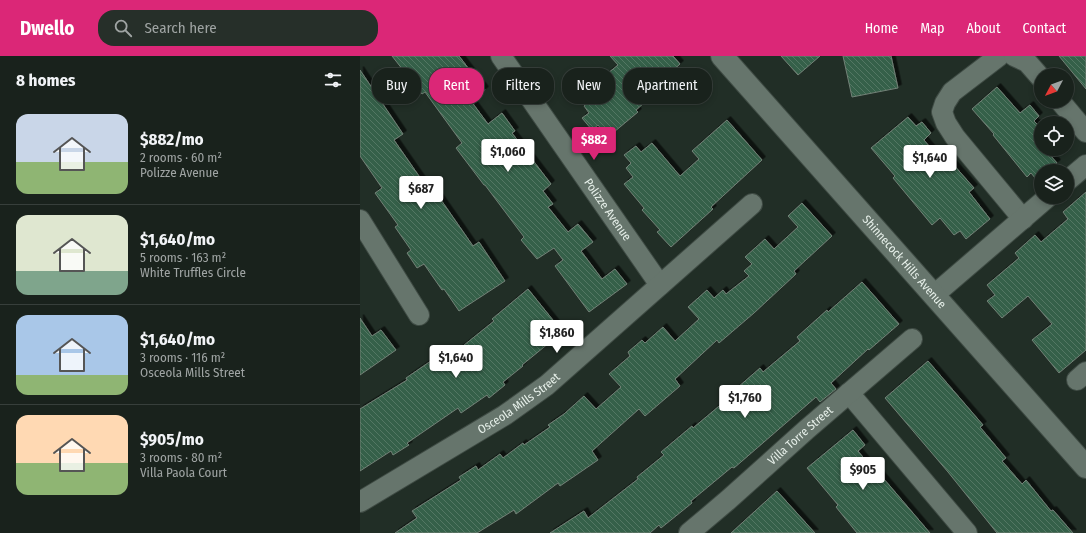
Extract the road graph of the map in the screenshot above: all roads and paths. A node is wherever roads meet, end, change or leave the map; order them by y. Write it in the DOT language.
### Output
graph roads {
  1 [pos="501,56"];
  2 [pos="722,56"];
  3 [pos="999,56"];
  4 [pos="1014,56"];
  5 [pos="1034,70"];
  6 [pos="1066,108"];
  7 [pos="1086,132"];
  8 [pos="1086,165"];
  9 [pos="1074,175"];
  10 [pos="752,204"];
  11 [pos="1040,204"];
  12 [pos="1023,219"];
  13 [pos="360,220"];
  14 [pos="660,285"];
  15 [pos="934,295"];
  16 [pos="420,315"];
  17 [pos="912,339"];
  18 [pos="849,393"];
  19 [pos="1086,467"];
  20 [pos="360,502"];
  21 [pos="700,529"];
  22 [pos="967,533"];
  1 -- 14 [label="street, Polizze Avenue"];
  2 -- 15 [label="street, Shinnecock Hills Avenue"];
  3 -- 12 [label="street"];
  4 -- 5 [label="street"];
  6 -- 7 [label="street"];
  8 -- 9 [label="street"];
  10 -- 14 [label="street, Osceola Mills Street"];
  11 -- 12 [label="street"];
  12 -- 15 [label="street"];
  13 -- 16 [label="street"];
  14 -- 20 [label="street, Osceola Mills Street"];
  15 -- 19 [label="street, Shinnecock Hills Avenue"];
  17 -- 18 [label="street, Villa Torre Street"];
  18 -- 21 [label="street, Villa Torre Street"];
  18 -- 22 [label="street"];
}
